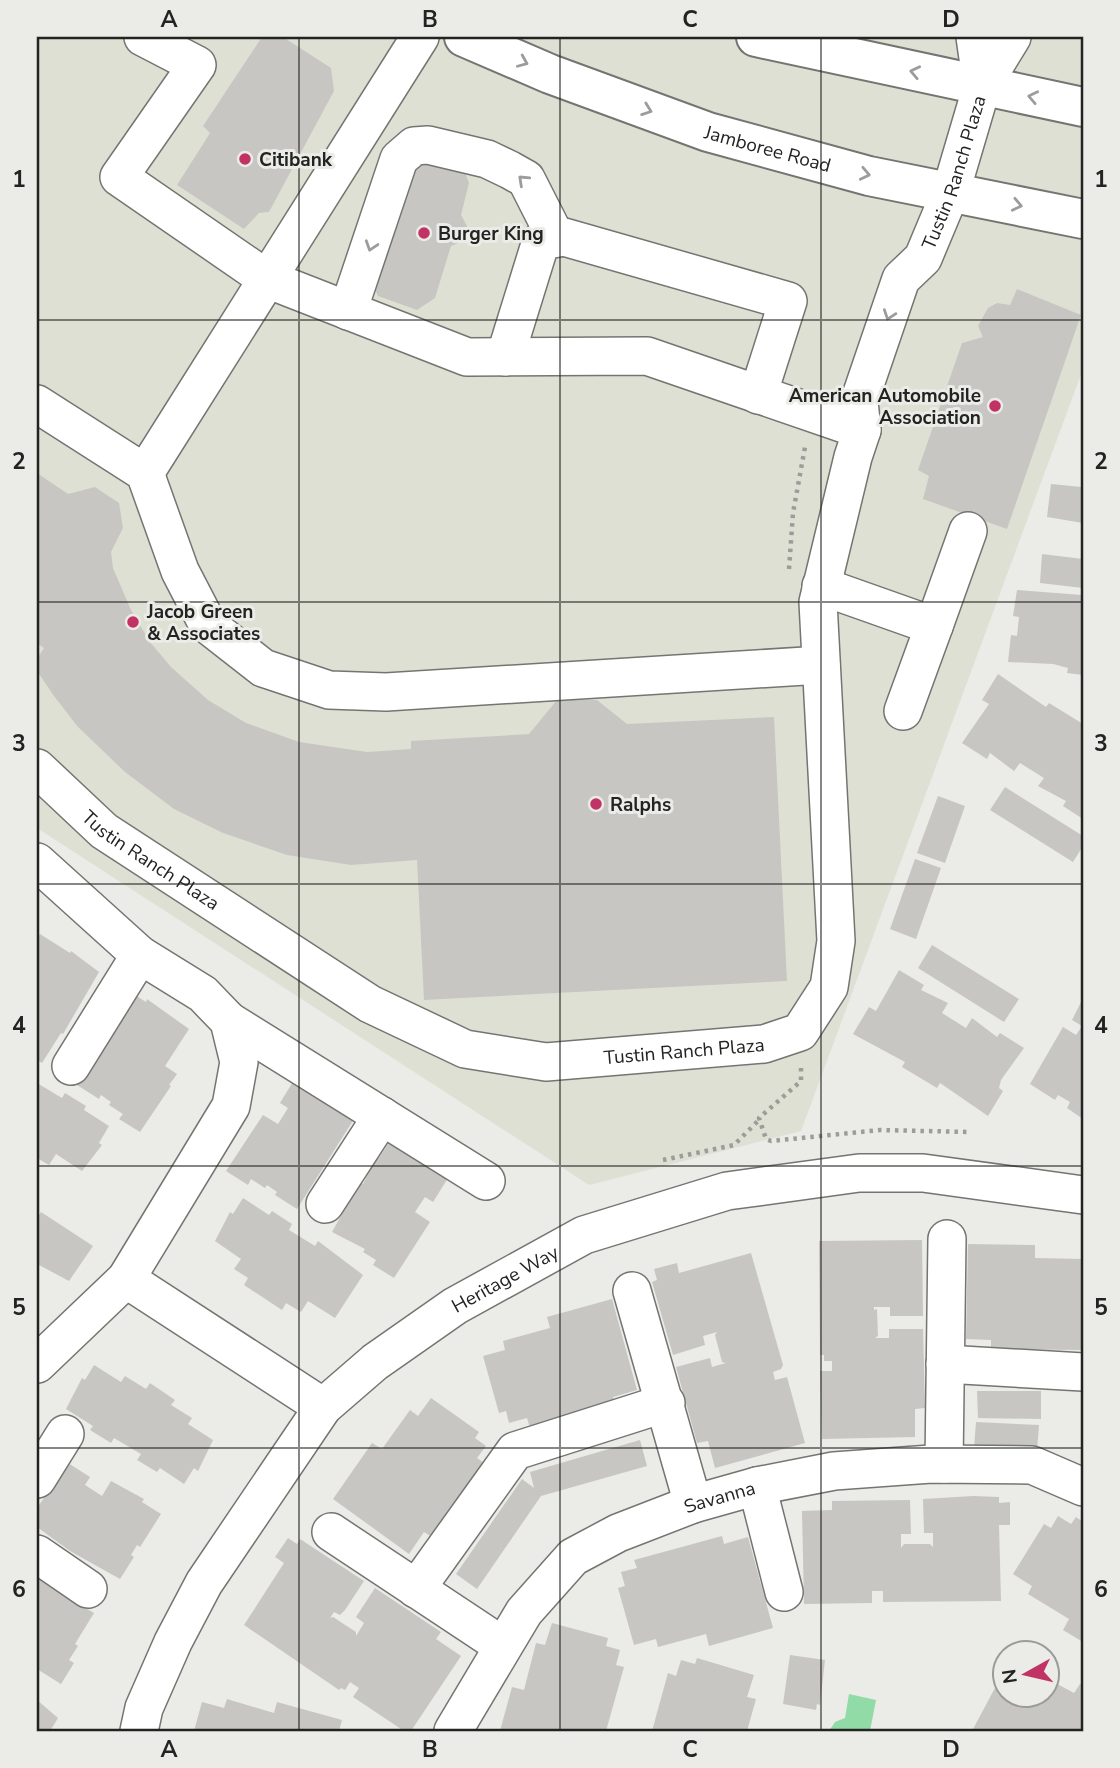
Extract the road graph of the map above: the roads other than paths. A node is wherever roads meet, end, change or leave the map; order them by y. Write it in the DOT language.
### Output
graph roads {
  1 [pos="143,37"];
  2 [pos="420,37"];
  3 [pos="464,37"];
  4 [pos="755,37"];
  5 [pos="975,37"];
  6 [pos="1012,37"];
  7 [pos="982,86"];
  8 [pos="1083,107"];
  9 [pos="951,191"];
  10 [pos="1083,219"];
  11 [pos="556,238"];
  12 [pos="267,279"];
  13 [pos="348,311"];
  14 [pos="505,357"];
  15 [pos="758,395"];
  16 [pos="37,404"];
  17 [pos="862,430"];
  18 [pos="145,473"];
  19 [pos="968,531"];
  20 [pos="805,581"];
  21 [pos="934,626"];
  22 [pos="821,665"];
  23 [pos="903,710"];
  24 [pos="37,768"];
  25 [pos="37,862"];
  26 [pos="140,955"];
  27 [pos="229,1021"];
  28 [pos="71,1066"];
  29 [pos="382,1116"];
  30 [pos="486,1181"];
  31 [pos="1083,1195"];
  32 [pos="325,1204"];
  33 [pos="947,1239"];
  34 [pos="126,1279"];
  35 [pos="632,1291"];
  36 [pos="37,1364"];
  37 [pos="945,1364"];
  38 [pos="1083,1372"];
  39 [pos="666,1403"];
  40 [pos="323,1407"];
  41 [pos="65,1434"];
  42 [pos="944,1464"];
  43 [pos="37,1479"];
  44 [pos="757,1486"];
  45 [pos="1083,1487"];
  46 [pos="693,1504"];
  47 [pos="331,1532"];
  48 [pos="37,1554"];
  49 [pos="88,1589"];
  50 [pos="416,1589"];
  51 [pos="784,1592"];
  52 [pos="503,1646"];
  53 [pos="139,1731"];
  54 [pos="453,1731"];
  1 -- 12 [label="street"];
  2 -- 12 [label="street"];
  3 -- 9 [label="main road, Jamboree Road, one-way"];
  7 -- 4 [label="main road, one-way"];
  5 -- 7 [label="street, Tustin Ranch Plaza"];
  6 -- 7 [label="street, Tustin Ranch Plaza"];
  8 -- 7 [label="main road, one-way"];
  7 -- 9 [label="street, Tustin Ranch Plaza"];
  9 -- 10 [label="main road, Jamboree Road, one-way"];
  9 -- 17 [label="street, Tustin Ranch Plaza"];
  11 -- 13 [label="street, one-way"];
  11 -- 14 [label="street"];
  11 -- 15 [label="street"];
  12 -- 13 [label="street"];
  12 -- 18 [label="street"];
  13 -- 14 [label="street"];
  14 -- 15 [label="street"];
  15 -- 17 [label="street"];
  16 -- 18 [label="street"];
  17 -- 20 [label="street, Tustin Ranch Plaza"];
  18 -- 22 [label="street"];
  19 -- 21 [label="street"];
  20 -- 21 [label="street"];
  20 -- 22 [label="street, Tustin Ranch Plaza"];
  21 -- 23 [label="street"];
  22 -- 24 [label="street, Tustin Ranch Plaza"];
  25 -- 26 [label="street"];
  26 -- 27 [label="street"];
  26 -- 28 [label="street"];
  27 -- 29 [label="street"];
  27 -- 34 [label="street"];
  29 -- 30 [label="street"];
  29 -- 32 [label="street"];
  31 -- 40 [label="street, Heritage Way"];
  33 -- 37 [label="street"];
  34 -- 36 [label="street"];
  34 -- 40 [label="street"];
  35 -- 39 [label="street"];
  37 -- 38 [label="street"];
  37 -- 42 [label="street"];
  39 -- 46 [label="street"];
  39 -- 50 [label="street"];
  40 -- 53 [label="street, Heritage Way"];
  41 -- 43 [label="street"];
  42 -- 44 [label="street, Savanna"];
  42 -- 45 [label="street, Savanna"];
  44 -- 46 [label="street, Savanna"];
  44 -- 51 [label="street"];
  46 -- 52 [label="street, Savanna"];
  47 -- 50 [label="street"];
  48 -- 49 [label="street"];
  50 -- 52 [label="street"];
  52 -- 54 [label="street, Savanna"];
}
